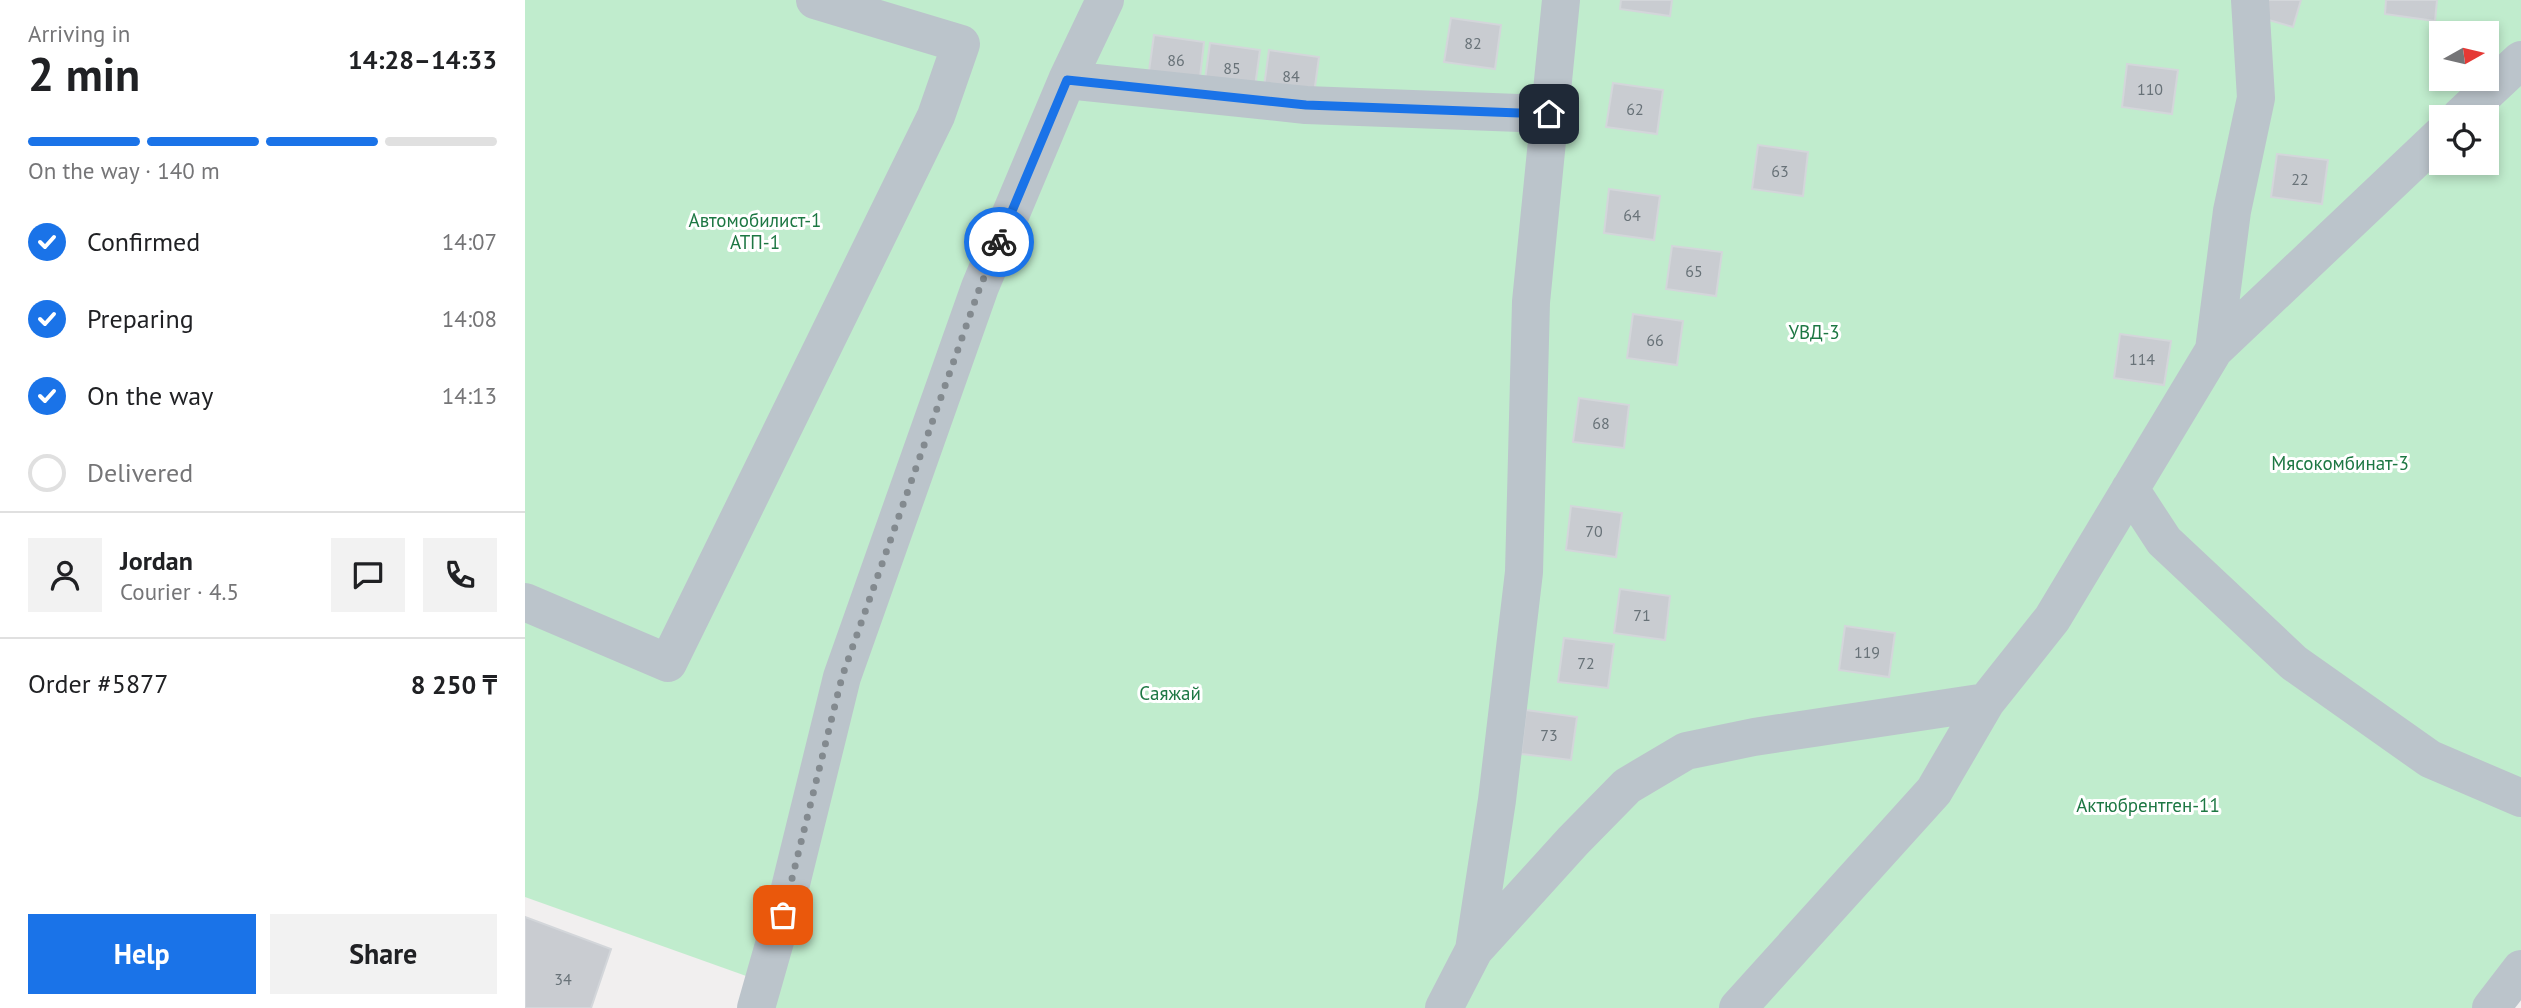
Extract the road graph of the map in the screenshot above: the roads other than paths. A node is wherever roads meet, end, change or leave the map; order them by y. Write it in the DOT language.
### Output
graph roads {
  1 [pos="815,0"];
  2 [pos="1105,0"];
  3 [pos="1561,0"];
  4 [pos="2250,0"];
  5 [pos="2521,60"];
  6 [pos="1067,80"];
  7 [pos="2473,105"];
  8 [pos="1549,114"];
  9 [pos="2429,146"];
  10 [pos="2214,350"];
  11 [pos="2130,489"];
  12 [pos="525,602"];
  13 [pos="1986,702"];
  14 [pos="2521,798"];
  15 [pos="1474,950"];
  16 [pos="2521,969"];
  17 [pos="756,1008"];
  18 [pos="1444,1008"];
  19 [pos="1738,1008"];
  20 [pos="2491,1008"];
  1 -- 12 [label="street"];
  2 -- 6 [label="street"];
  3 -- 8 [label="street"];
  4 -- 10 [label="street"];
  5 -- 7 [label="street"];
  6 -- 8 [label="street"];
  6 -- 17 [label="street"];
  8 -- 15 [label="street"];
  9 -- 10 [label="street"];
  10 -- 11 [label="street"];
  11 -- 13 [label="street"];
  11 -- 14 [label="street"];
  13 -- 15 [label="street"];
  13 -- 19 [label="street"];
  15 -- 18 [label="street"];
  16 -- 20 [label="street"];
}
